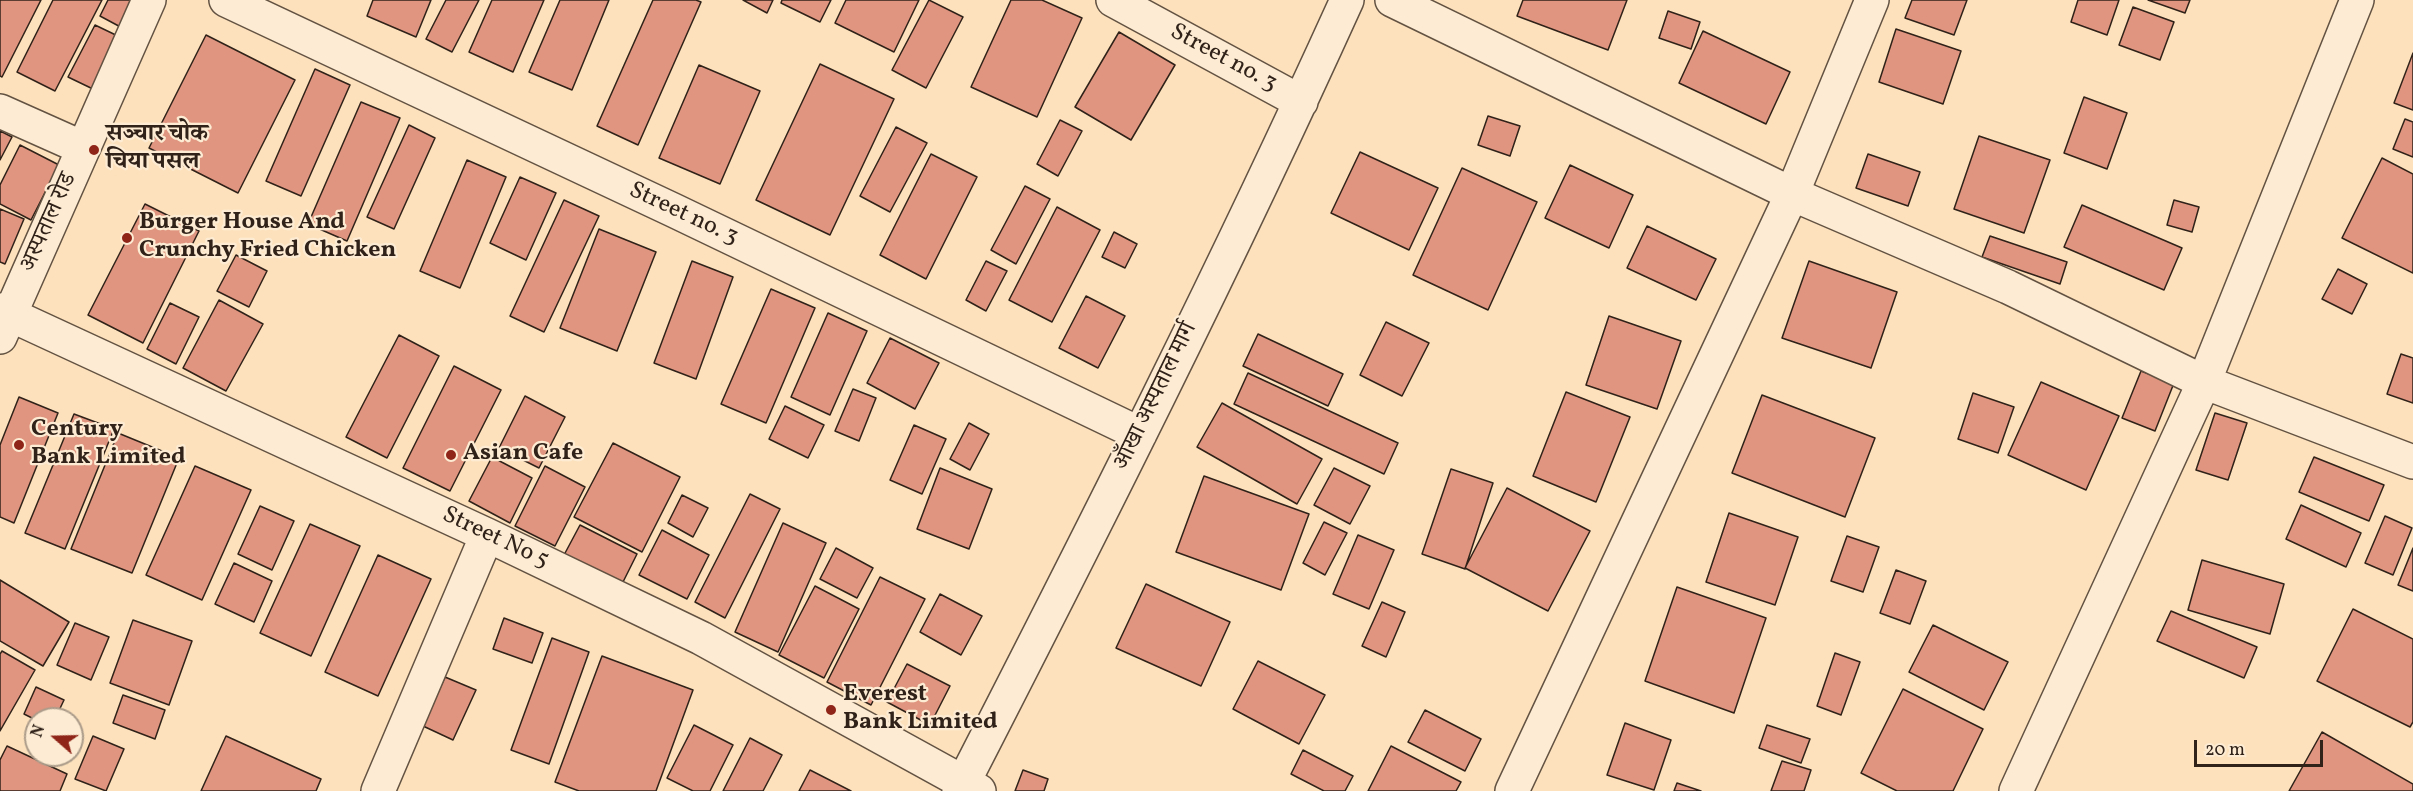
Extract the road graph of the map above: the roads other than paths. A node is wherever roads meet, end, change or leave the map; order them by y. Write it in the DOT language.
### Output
graph roads {
  1 [pos="149,0"];
  2 [pos="226,0"];
  3 [pos="1113,0"];
  4 [pos="1347,0"];
  5 [pos="1392,0"];
  6 [pos="1872,0"];
  7 [pos="2357,0"];
  8 [pos="1301,102"];
  9 [pos="0,111"];
  10 [pos="83,148"];
  11 [pos="1792,194"];
  12 [pos="3,321"];
  13 [pos="2204,382"];
  14 [pos="1140,434"];
  15 [pos="2413,462"];
  16 [pos="487,535"];
  17 [pos="967,788"];
  18 [pos="378,791"];
  19 [pos="1512,791"];
  20 [pos="2016,791"];
  1 -- 10 [label="street, अस्पताल रोड"];
  2 -- 14 [label="street, Street no. 3"];
  3 -- 8 [label="street, Street no. 3"];
  4 -- 8 [label="street, आँखा अस्पताल मार्ग"];
  5 -- 11 [label="street"];
  6 -- 11 [label="street"];
  7 -- 13 [label="street"];
  8 -- 14 [label="street, आँखा अस्पताल मार्ग"];
  9 -- 10 [label="street"];
  10 -- 12 [label="street, अस्पताल रोड"];
  11 -- 13 [label="street"];
  11 -- 19 [label="street"];
  12 -- 16 [label="street, Street No 5"];
  13 -- 15 [label="street"];
  13 -- 20 [label="street"];
  14 -- 17 [label="street, आँखा अस्पताल मार्ग"];
  16 -- 17 [label="street, Street No 5"];
  16 -- 18 [label="street"];
}
